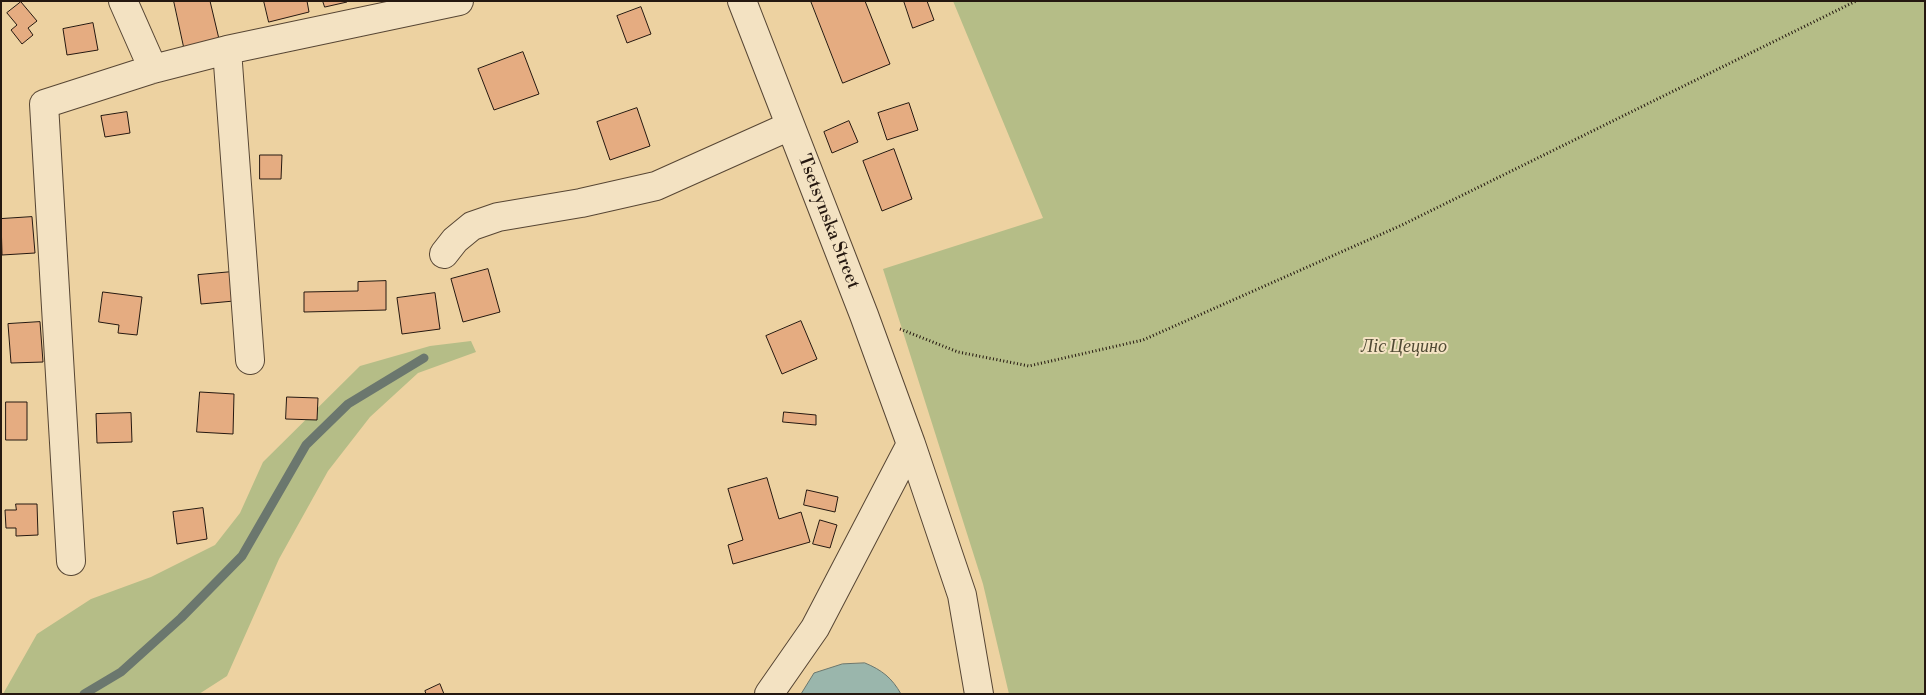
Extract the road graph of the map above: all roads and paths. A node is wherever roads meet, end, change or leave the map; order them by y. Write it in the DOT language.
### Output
graph roads {
  1 [pos="123,1"];
  2 [pos="459,1"];
  3 [pos="742,1"];
  4 [pos="1856,1"];
  5 [pos="228,50"];
  6 [pos="153,69"];
  7 [pos="790,126"];
  8 [pos="444,254"];
  9 [pos="864,314"];
  10 [pos="250,360"];
  11 [pos="911,444"];
  12 [pos="71,561"];
  13 [pos="769,694"];
  14 [pos="979,694"];
  1 -- 6 [label="street"];
  2 -- 5 [label="street"];
  3 -- 7 [label="street, Tsetsynska Street"];
  4 -- 9 [label="path"];
  5 -- 6 [label="street"];
  5 -- 10 [label="street"];
  6 -- 12 [label="street"];
  7 -- 8 [label="street"];
  7 -- 9 [label="street, Tsetsynska Street"];
  9 -- 11 [label="street, Tsetsynska Street"];
  11 -- 13 [label="street"];
  11 -- 14 [label="street, Tsetsynska Street"];
}
